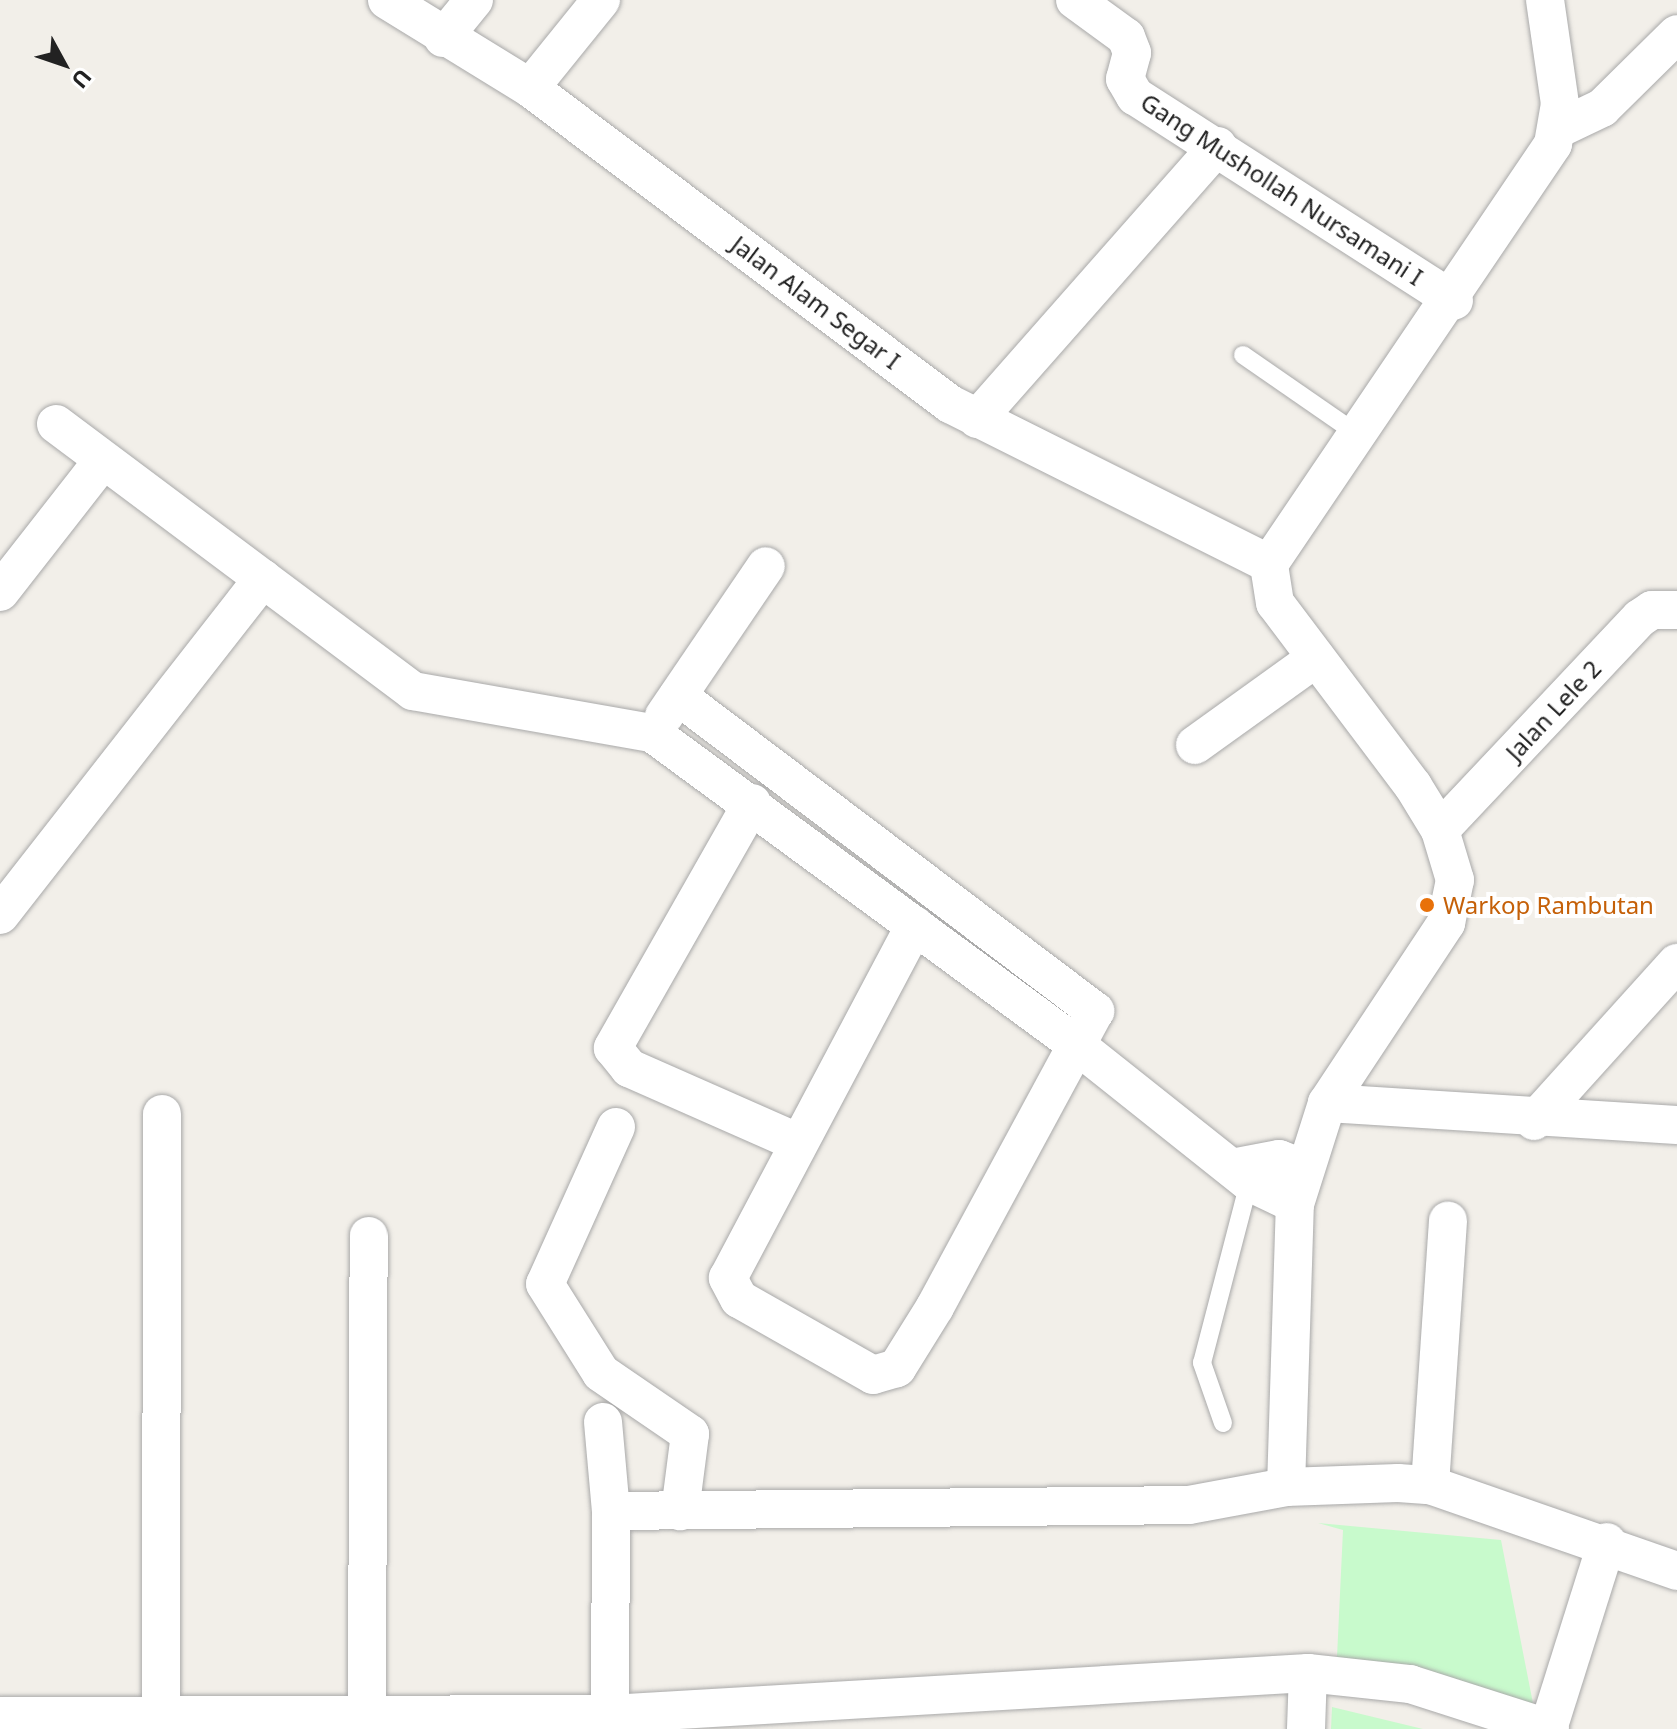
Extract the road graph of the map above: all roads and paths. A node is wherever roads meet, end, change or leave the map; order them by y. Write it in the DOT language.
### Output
graph roads {
  1 [pos="387,0"];
  2 [pos="474,0"];
  3 [pos="601,0"];
  4 [pos="1075,0"];
  5 [pos="1545,0"];
  6 [pos="1677,34"];
  7 [pos="443,38"];
  8 [pos="530,88"];
  9 [pos="1560,128"];
  10 [pos="1218,146"];
  11 [pos="1454,301"];
  12 [pos="1243,355"];
  13 [pos="977,419"];
  14 [pos="56,424"];
  15 [pos="1360,436"];
  16 [pos="103,460"];
  17 [pos="1269,564"];
  18 [pos="766,566"];
  19 [pos="263,578"];
  20 [pos="0,592"];
  21 [pos="1677,610"];
  22 [pos="1316,658"];
  23 [pos="678,696"];
  24 [pos="652,733"];
  25 [pos="1195,745"];
  26 [pos="752,803"];
  27 [pos="1440,830"];
  28 [pos="0,915"];
  29 [pos="915,925"];
  30 [pos="1677,963"];
  31 [pos="1074,1043"];
  32 [pos="1327,1103"];
  33 [pos="162,1114"];
  34 [pos="1534,1121"];
  35 [pos="1677,1125"];
  36 [pos="616,1127"];
  37 [pos="797,1142"];
  38 [pos="1245,1171"];
  39 [pos="1300,1186"];
  40 [pos="1448,1221"];
  41 [pos="369,1236"];
  42 [pos="603,1422"];
  43 [pos="1223,1423"];
  44 [pos="1430,1485"];
  45 [pos="1286,1487"];
  46 [pos="611,1511"];
  47 [pos="680,1511"];
  48 [pos="1607,1542"];
  49 [pos="1677,1571"];
  50 [pos="1308,1673"];
  51 [pos="367,1715"];
  52 [pos="0,1716"];
  53 [pos="161,1716"];
  54 [pos="610,1722"];
  55 [pos="1306,1729"];
  56 [pos="1549,1729"];
  1 -- 7 [label="street, Jalan Alam Segar I"];
  2 -- 7 [label="street"];
  3 -- 8 [label="street"];
  4 -- 10 [label="street, Gang Mushollah Nursamani I"];
  5 -- 9 [label="street"];
  6 -- 9 [label="street"];
  7 -- 8 [label="street, Jalan Alam Segar I"];
  8 -- 13 [label="street, Jalan Alam Segar I"];
  9 -- 11 [label="street"];
  10 -- 11 [label="street, Gang Mushollah Nursamani I"];
  10 -- 13 [label="street"];
  11 -- 15 [label="street"];
  12 -- 15 [label="lane"];
  13 -- 17 [label="street, Jalan Alam Segar I"];
  14 -- 16 [label="street"];
  15 -- 17 [label="street"];
  16 -- 19 [label="street"];
  16 -- 20 [label="street"];
  17 -- 22 [label="street"];
  18 -- 23 [label="street"];
  19 -- 24 [label="street"];
  19 -- 28 [label="street"];
  21 -- 27 [label="street, Jalan Lele 2"];
  22 -- 25 [label="street"];
  22 -- 27 [label="street"];
  23 -- 24 [label="street"];
  23 -- 31 [label="street"];
  24 -- 26 [label="street"];
  26 -- 29 [label="street"];
  26 -- 37 [label="street"];
  27 -- 32 [label="street"];
  29 -- 31 [label="street"];
  29 -- 37 [label="street"];
  30 -- 34 [label="street"];
  31 -- 37 [label="street"];
  31 -- 38 [label="street"];
  32 -- 34 [label="street"];
  32 -- 39 [label="street"];
  33 -- 53 [label="street"];
  34 -- 35 [label="street"];
  36 -- 47 [label="street"];
  38 -- 39 [label="street"];
  38 -- 43 [label="lane"];
  39 -- 45 [label="street"];
  40 -- 44 [label="street"];
  41 -- 51 [label="street"];
  42 -- 46 [label="street"];
  44 -- 45 [label="street"];
  44 -- 48 [label="street"];
  45 -- 47 [label="street"];
  46 -- 47 [label="street"];
  46 -- 54 [label="street"];
  48 -- 49 [label="street"];
  48 -- 56 [label="street"];
  50 -- 54 [label="street"];
  50 -- 55 [label="street"];
  50 -- 56 [label="street"];
  51 -- 53 [label="street"];
  51 -- 54 [label="street"];
  52 -- 53 [label="street"];
}
